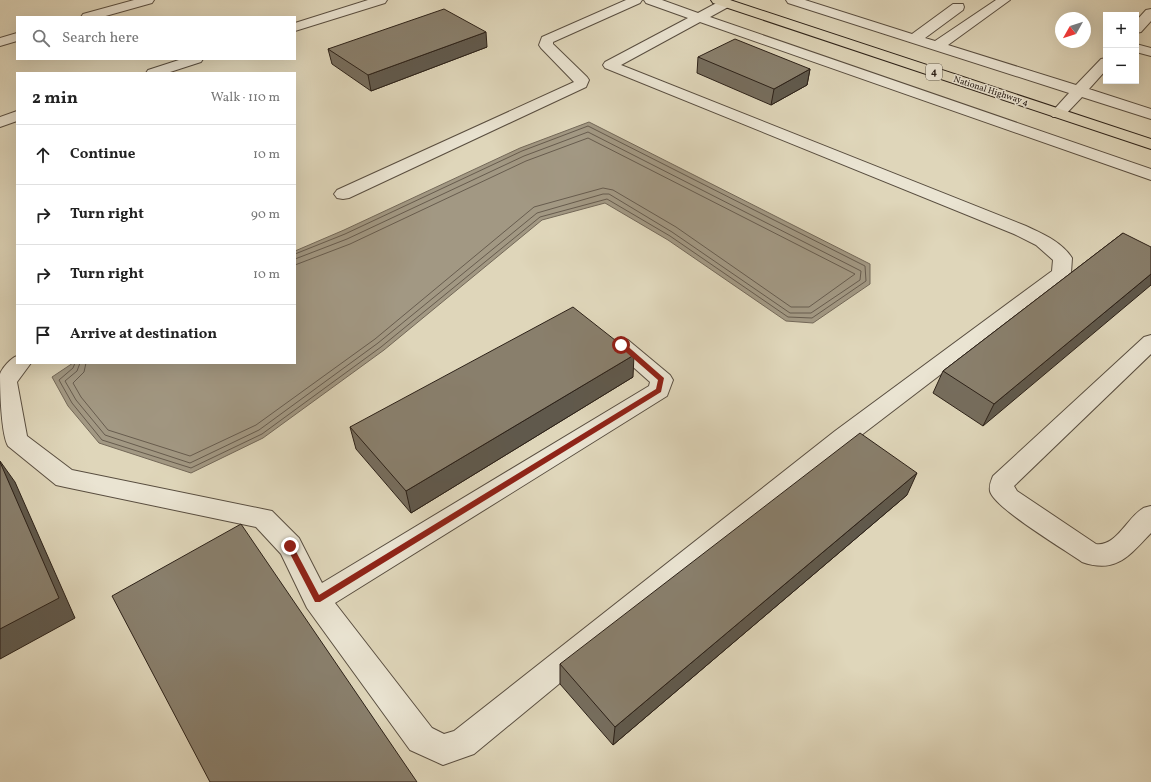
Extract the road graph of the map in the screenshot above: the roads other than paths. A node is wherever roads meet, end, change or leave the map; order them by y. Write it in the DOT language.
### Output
graph roads {
  1 [pos="148,0"];
  2 [pos="380,0"];
  3 [pos="636,0"];
  4 [pos="650,0"];
  5 [pos="792,0"];
  6 [pos="1004,0"];
  7 [pos="722,1"];
  8 [pos="958,7"];
  9 [pos="1151,13"];
  10 [pos="92,16"];
  11 [pos="699,17"];
  12 [pos="1139,26"];
  13 [pos="296,27"];
  14 [pos="16,37"];
  15 [pos="914,39"];
  16 [pos="0,42"];
  17 [pos="937,46"];
  18 [pos="1139,49"];
  19 [pos="1151,52"];
  20 [pos="193,60"];
  21 [pos="1103,65"];
  22 [pos="156,72"];
  23 [pos="1079,91"];
  24 [pos="1058,114"];
  25 [pos="1151,114"];
  26 [pos="16,116"];
  27 [pos="0,122"];
  28 [pos="1151,144"];
  29 [pos="1151,174"];
  30 [pos="343,194"];
  31 [pos="1151,342"];
  32 [pos="621,345"];
  33 [pos="19,364"];
  34 [pos="8,444"];
  35 [pos="1151,516"];
  36 [pos="317,600"];
  1 -- 10 [label="street"];
  2 -- 13 [label="street"];
  3 -- 30 [label="street"];
  4 -- 11 [label="street"];
  5 -- 15 [label="street"];
  6 -- 17 [label="street"];
  7 -- 11 [label="street"];
  7 -- 24 [label="highway, National Highway 4 / 4"];
  8 -- 15 [label="street"];
  9 -- 12 [label="street"];
  11 -- 29 [label="street"];
  11 -- 36 [label="street"];
  14 -- 16 [label="street"];
  15 -- 17 [label="street"];
  17 -- 23 [label="street"];
  18 -- 19 [label="street"];
  20 -- 22 [label="street"];
  21 -- 23 [label="street"];
  23 -- 24 [label="street"];
  23 -- 25 [label="street"];
  24 -- 28 [label="highway, National Highway 4 / 4"];
  26 -- 27 [label="street"];
  31 -- 35 [label="street"];
  32 -- 36 [label="street"];
  33 -- 34 [label="street"];
  34 -- 36 [label="street"];
}
